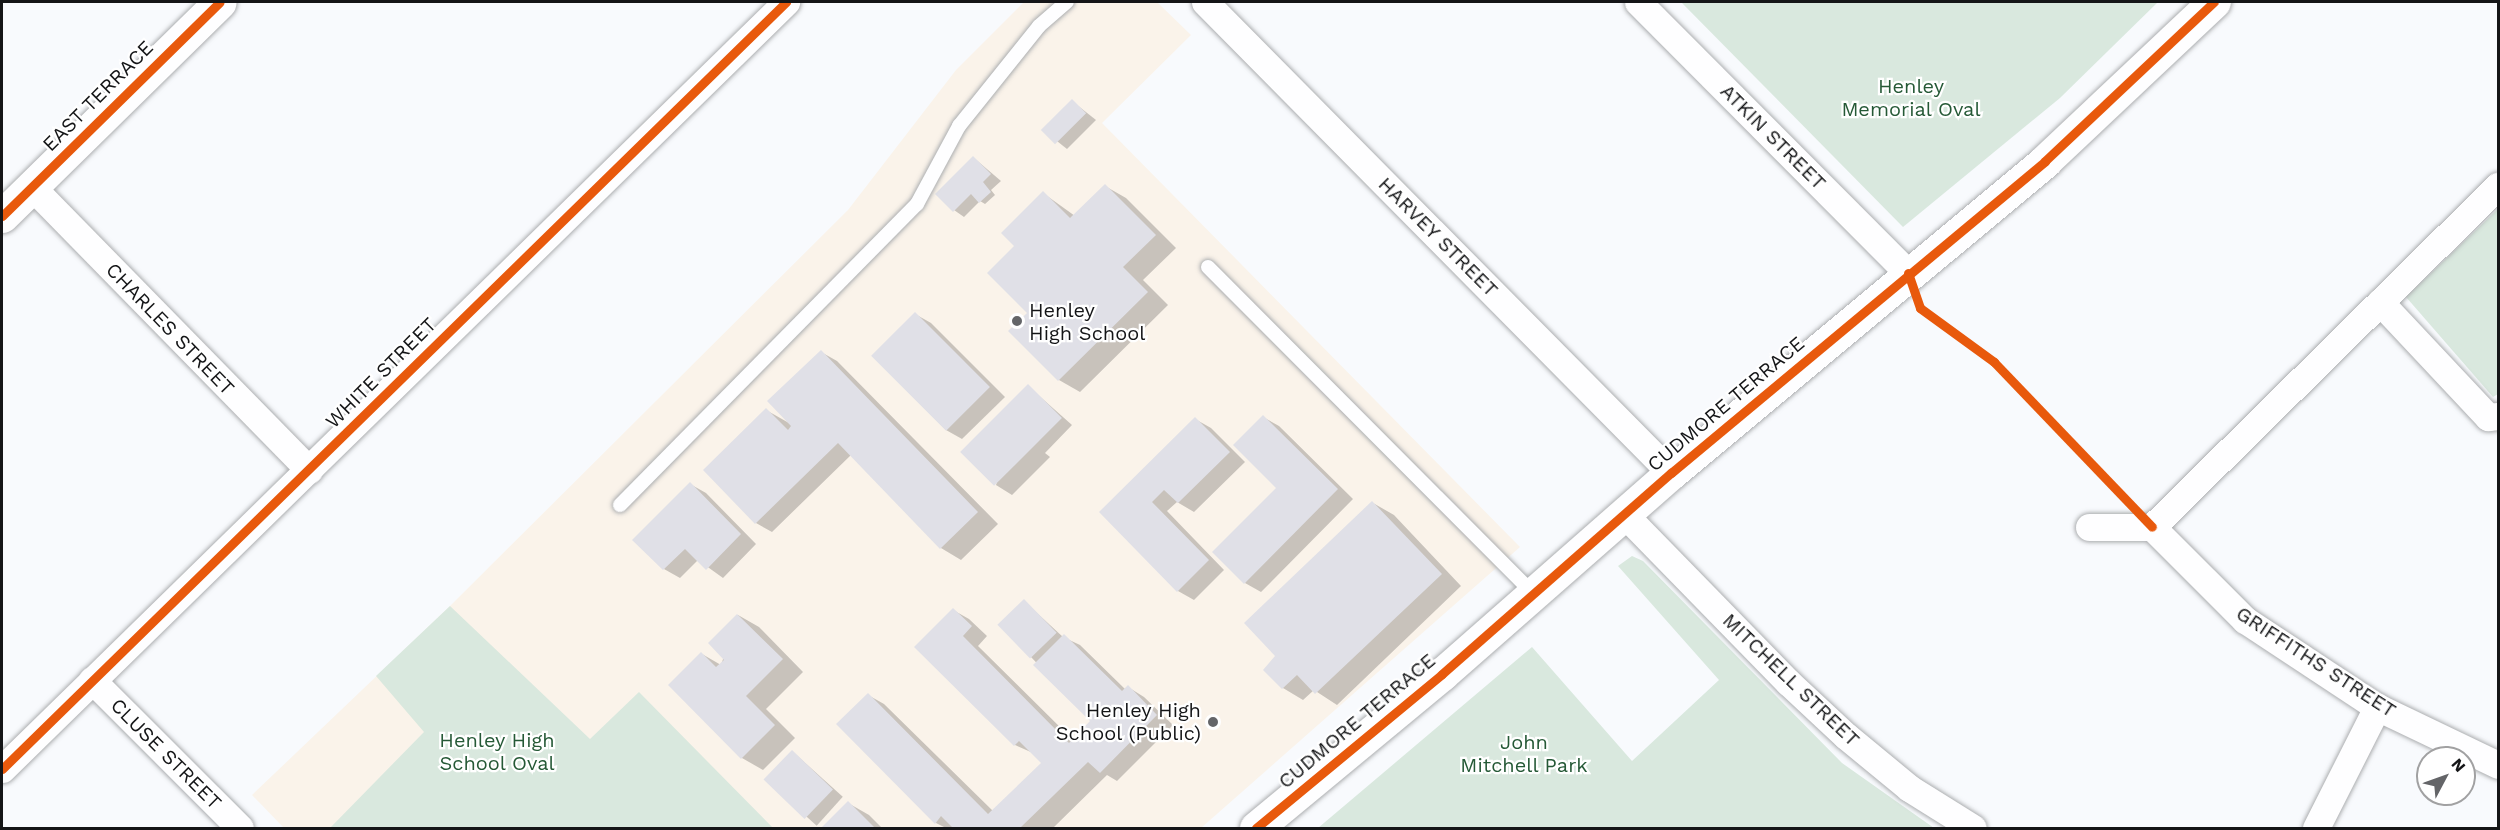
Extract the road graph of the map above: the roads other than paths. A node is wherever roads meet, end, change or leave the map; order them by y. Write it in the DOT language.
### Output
graph roads {
  1 [pos="220,2"];
  2 [pos="786,2"];
  3 [pos="1067,2"];
  4 [pos="1205,2"];
  5 [pos="1638,2"];
  6 [pos="2214,2"];
  7 [pos="2499,186"];
  8 [pos="32,187"];
  9 [pos="2,216"];
  10 [pos="1208,267"];
  11 [pos="1908,273"];
  12 [pos="2380,302"];
  13 [pos="2499,416"];
  14 [pos="309,470"];
  15 [pos="1671,473"];
  16 [pos="620,505"];
  17 [pos="1624,513"];
  18 [pos="2152,526"];
  19 [pos="2089,527"];
  20 [pos="1533,593"];
  21 [pos="93,680"];
  22 [pos="2377,706"];
  23 [pos="2499,765"];
  24 [pos="2,770"];
  25 [pos="240,828"];
  26 [pos="1256,828"];
  27 [pos="1973,828"];
  28 [pos="2316,828"];
  1 -- 8 [label="street, EAST TERRACE"];
  2 -- 14 [label="street, WHITE STREET"];
  3 -- 16 [label="lane"];
  4 -- 15 [label="street, HARVEY STREET"];
  5 -- 11 [label="street, ATKIN STREET"];
  6 -- 11 [label="street, CUDMORE TERRACE"];
  7 -- 12 [label="street"];
  8 -- 9 [label="street, EAST TERRACE"];
  8 -- 14 [label="street, CHARLES STREET"];
  10 -- 20 [label="lane"];
  11 -- 15 [label="street, CUDMORE TERRACE"];
  12 -- 13 [label="street"];
  12 -- 18 [label="street"];
  14 -- 21 [label="street, WHITE STREET"];
  15 -- 17 [label="street, CUDMORE TERRACE"];
  17 -- 20 [label="street, CUDMORE TERRACE"];
  17 -- 27 [label="street, MITCHELL STREET"];
  18 -- 19 [label="street"];
  18 -- 22 [label="street, GRIFFITHS STREET"];
  20 -- 26 [label="street, CUDMORE TERRACE"];
  21 -- 24 [label="street, WHITE STREET"];
  21 -- 25 [label="street, CLUSE STREET"];
  22 -- 23 [label="street, GRIFFITHS STREET"];
  22 -- 28 [label="street"];
}
